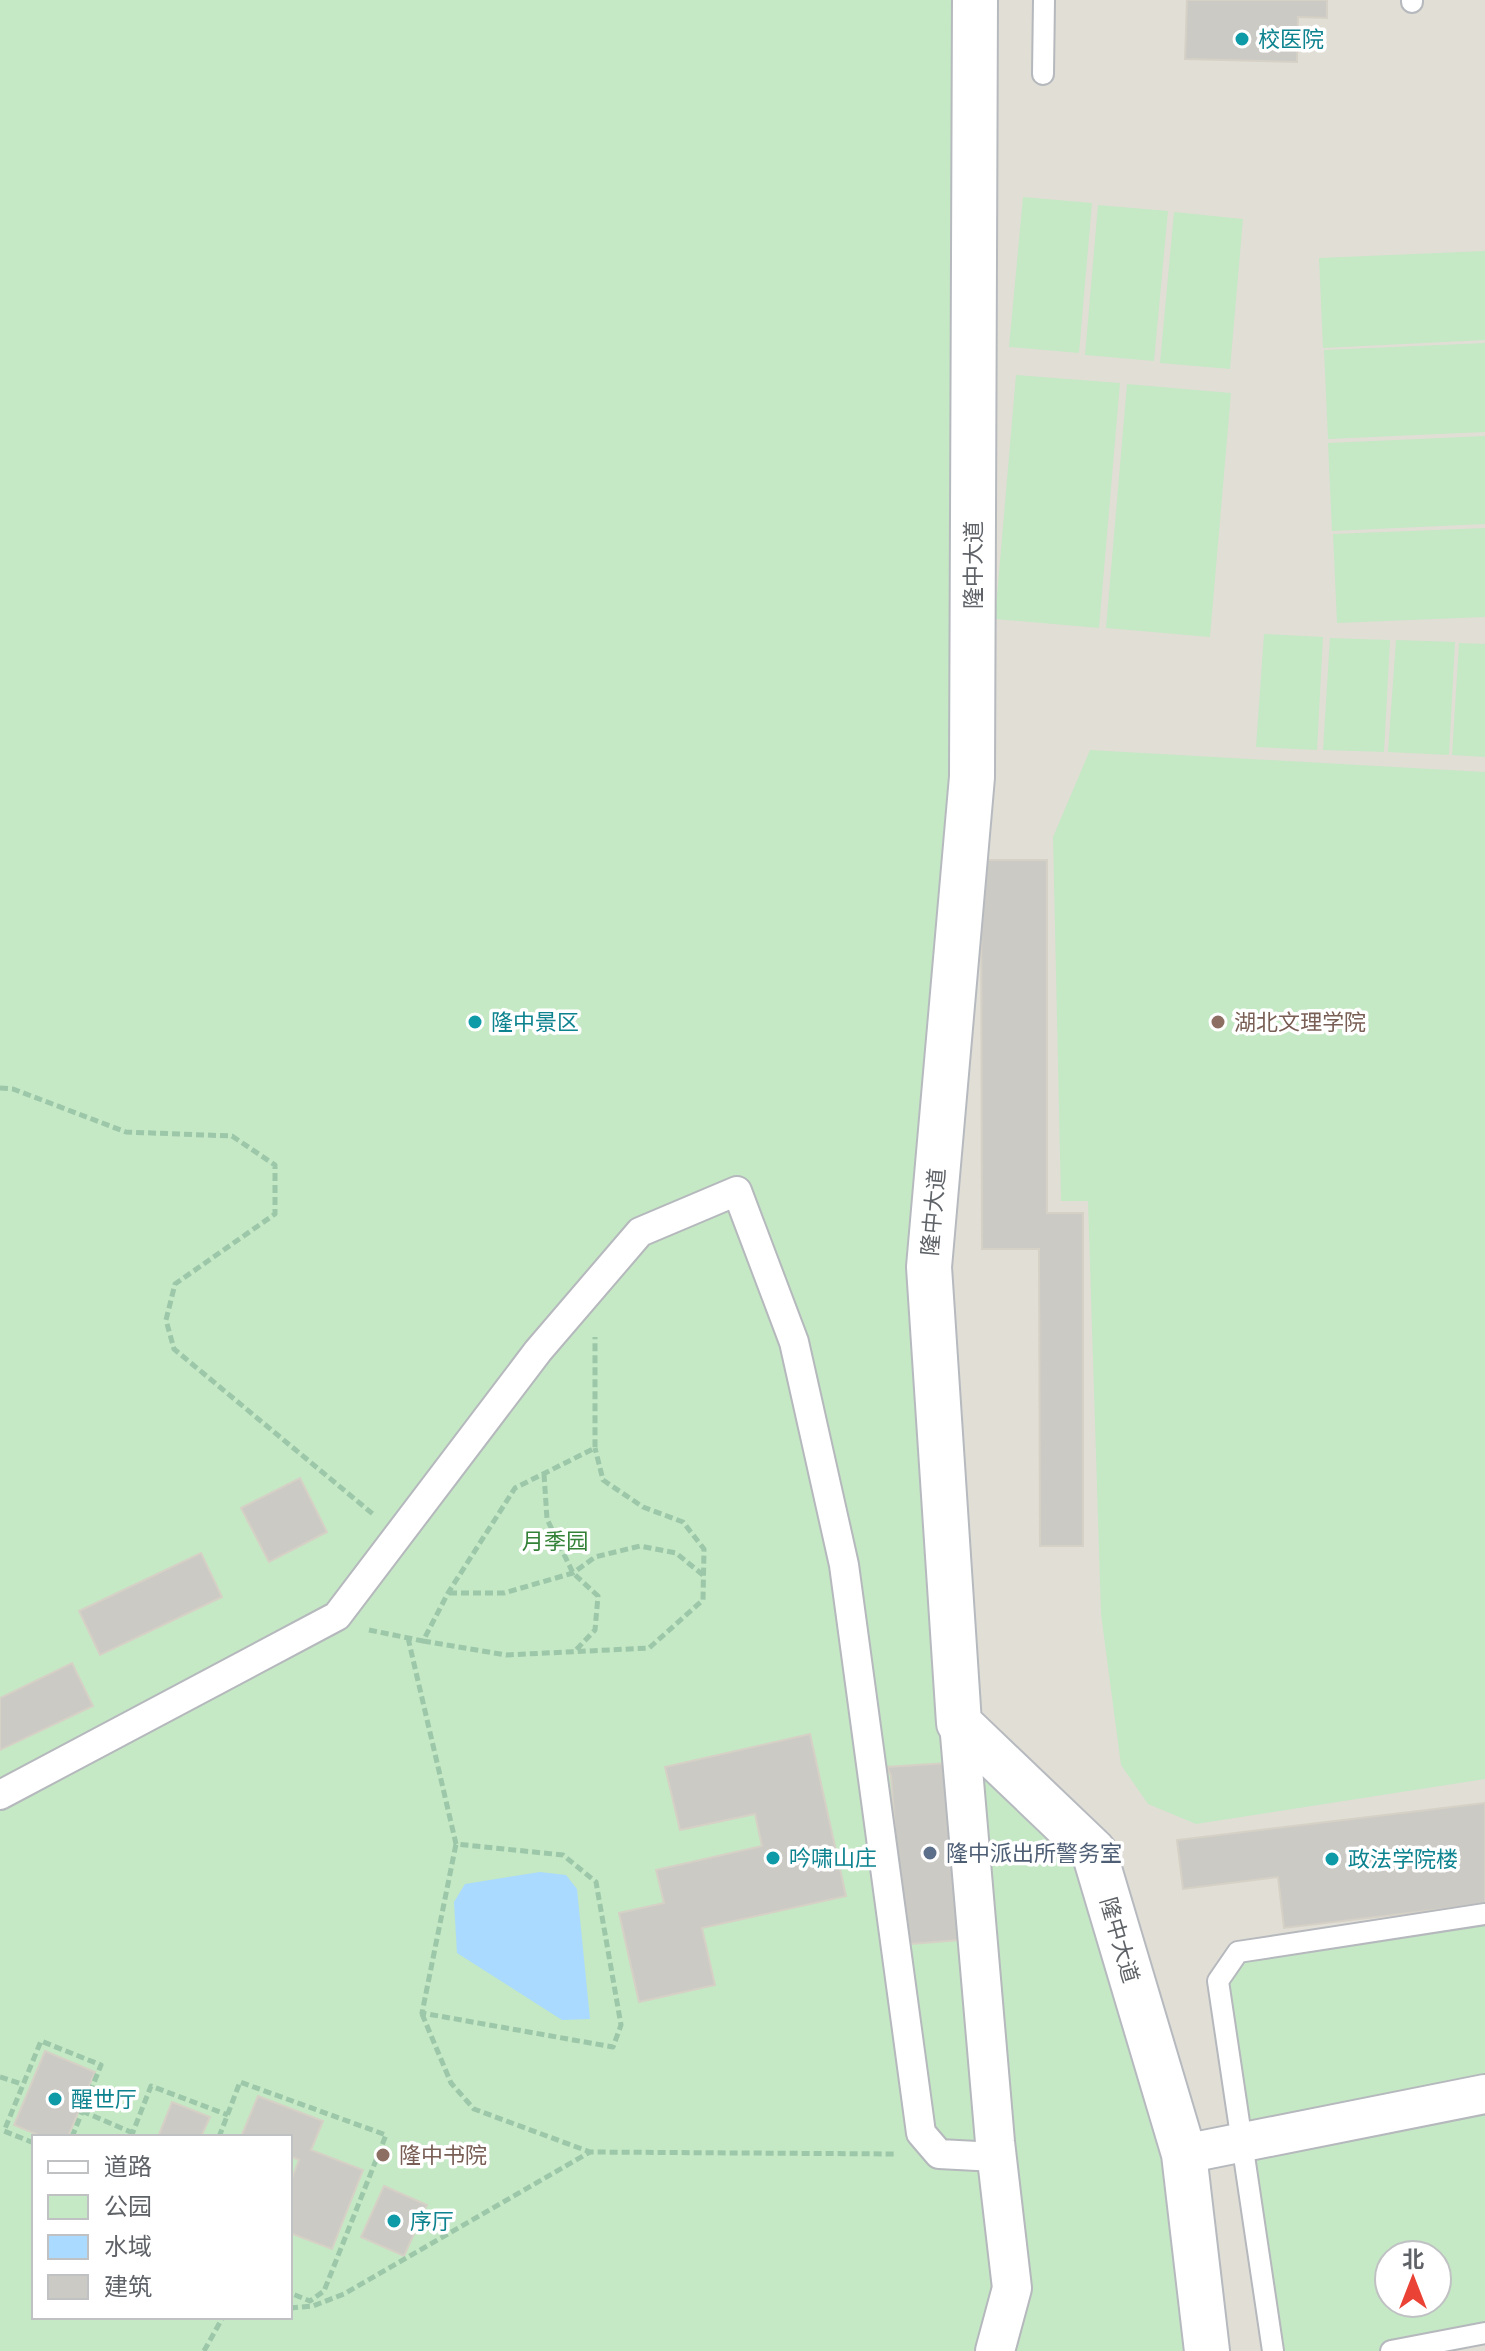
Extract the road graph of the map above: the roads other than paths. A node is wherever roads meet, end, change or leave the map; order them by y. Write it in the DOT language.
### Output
graph roads {
  1 [pos="975,0"];
  2 [pos="1044,0"];
  3 [pos="1043,74"];
  4 [pos="959,1723"];
  5 [pos="0,1795"];
  6 [pos="1485,1914"];
  7 [pos="1485,2094"];
  8 [pos="1240,2142"];
  9 [pos="1184,2154"];
  10 [pos="996,2157"];
  11 [pos="1485,2333"];
  12 [pos="995,2351"];
  13 [pos="1207,2351"];
  14 [pos="1273,2351"];
  15 [pos="1391,2351"];
  1 -- 4 [label="main road, 隆中大道"];
  2 -- 3 [label="lane"];
  4 -- 9 [label="main road, 隆中大道"];
  4 -- 10 [label="street"];
  5 -- 10 [label="street"];
  6 -- 8 [label="lane"];
  7 -- 8 [label="street"];
  8 -- 9 [label="street"];
  8 -- 14 [label="lane"];
  9 -- 13 [label="main road, 隆中大道"];
  10 -- 12 [label="street"];
  11 -- 15 [label="lane"];
}
